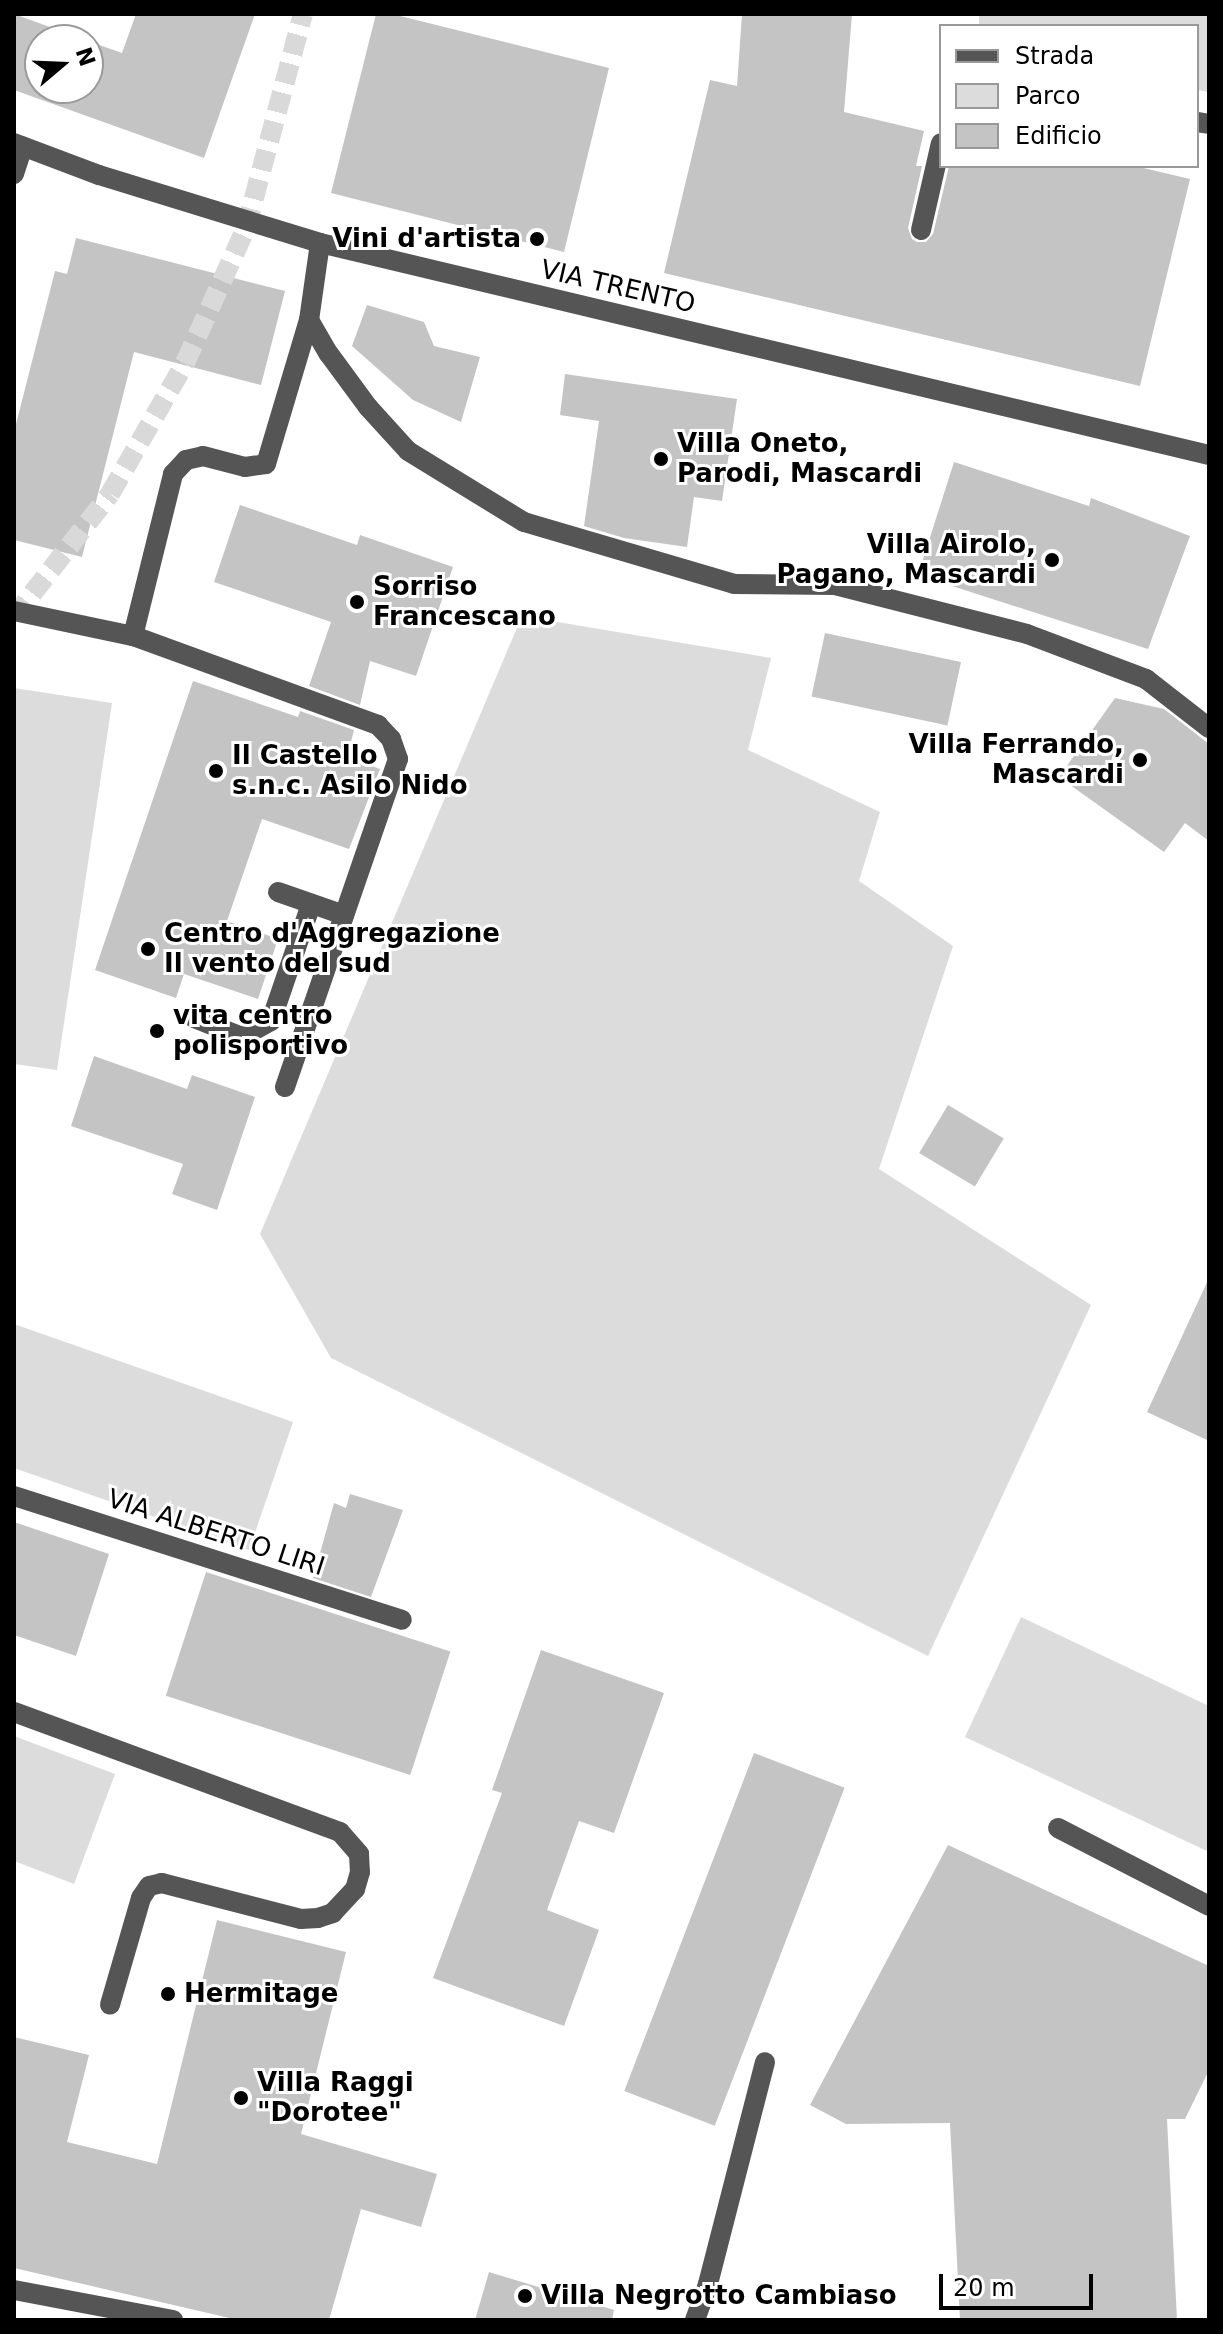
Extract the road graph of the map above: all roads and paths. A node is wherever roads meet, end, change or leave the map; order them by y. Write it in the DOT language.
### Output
graph roads {
  1 [pos="18,144"];
  2 [pos="939,152"];
  3 [pos="14,174"];
  4 [pos="921,230"];
  5 [pos="320,243"];
  6 [pos="309,320"];
  7 [pos="1209,455"];
  8 [pos="14,611"];
  9 [pos="133,636"];
  10 [pos="1209,728"];
  11 [pos="278,892"];
  12 [pos="311,904"];
  13 [pos="344,915"];
  14 [pos="194,1018"];
  15 [pos="285,1087"];
  16 [pos="14,1496"];
  17 [pos="402,1620"];
  18 [pos="14,1712"];
  19 [pos="1058,1828"];
  20 [pos="1209,1906"];
  21 [pos="110,2005"];
  22 [pos="765,2062"];
  23 [pos="14,2290"];
  24 [pos="173,2320"];
  25 [pos="695,2320"];
  1 -- 3 [label="street, VIA TRENTO"];
  1 -- 5 [label="street, VIA TRENTO"];
  2 -- 4 [label="street"];
  5 -- 6 [label="street"];
  5 -- 7 [label="street, VIA TRENTO"];
  6 -- 9 [label="street"];
  6 -- 10 [label="street"];
  8 -- 9 [label="street"];
  9 -- 13 [label="street"];
  11 -- 12 [label="street"];
  12 -- 13 [label="street"];
  12 -- 14 [label="street"];
  13 -- 15 [label="street"];
  16 -- 17 [label="street, VIA ALBERTO LIRI"];
  18 -- 21 [label="street"];
  19 -- 20 [label="street"];
  22 -- 25 [label="street"];
  23 -- 24 [label="street"];
}
